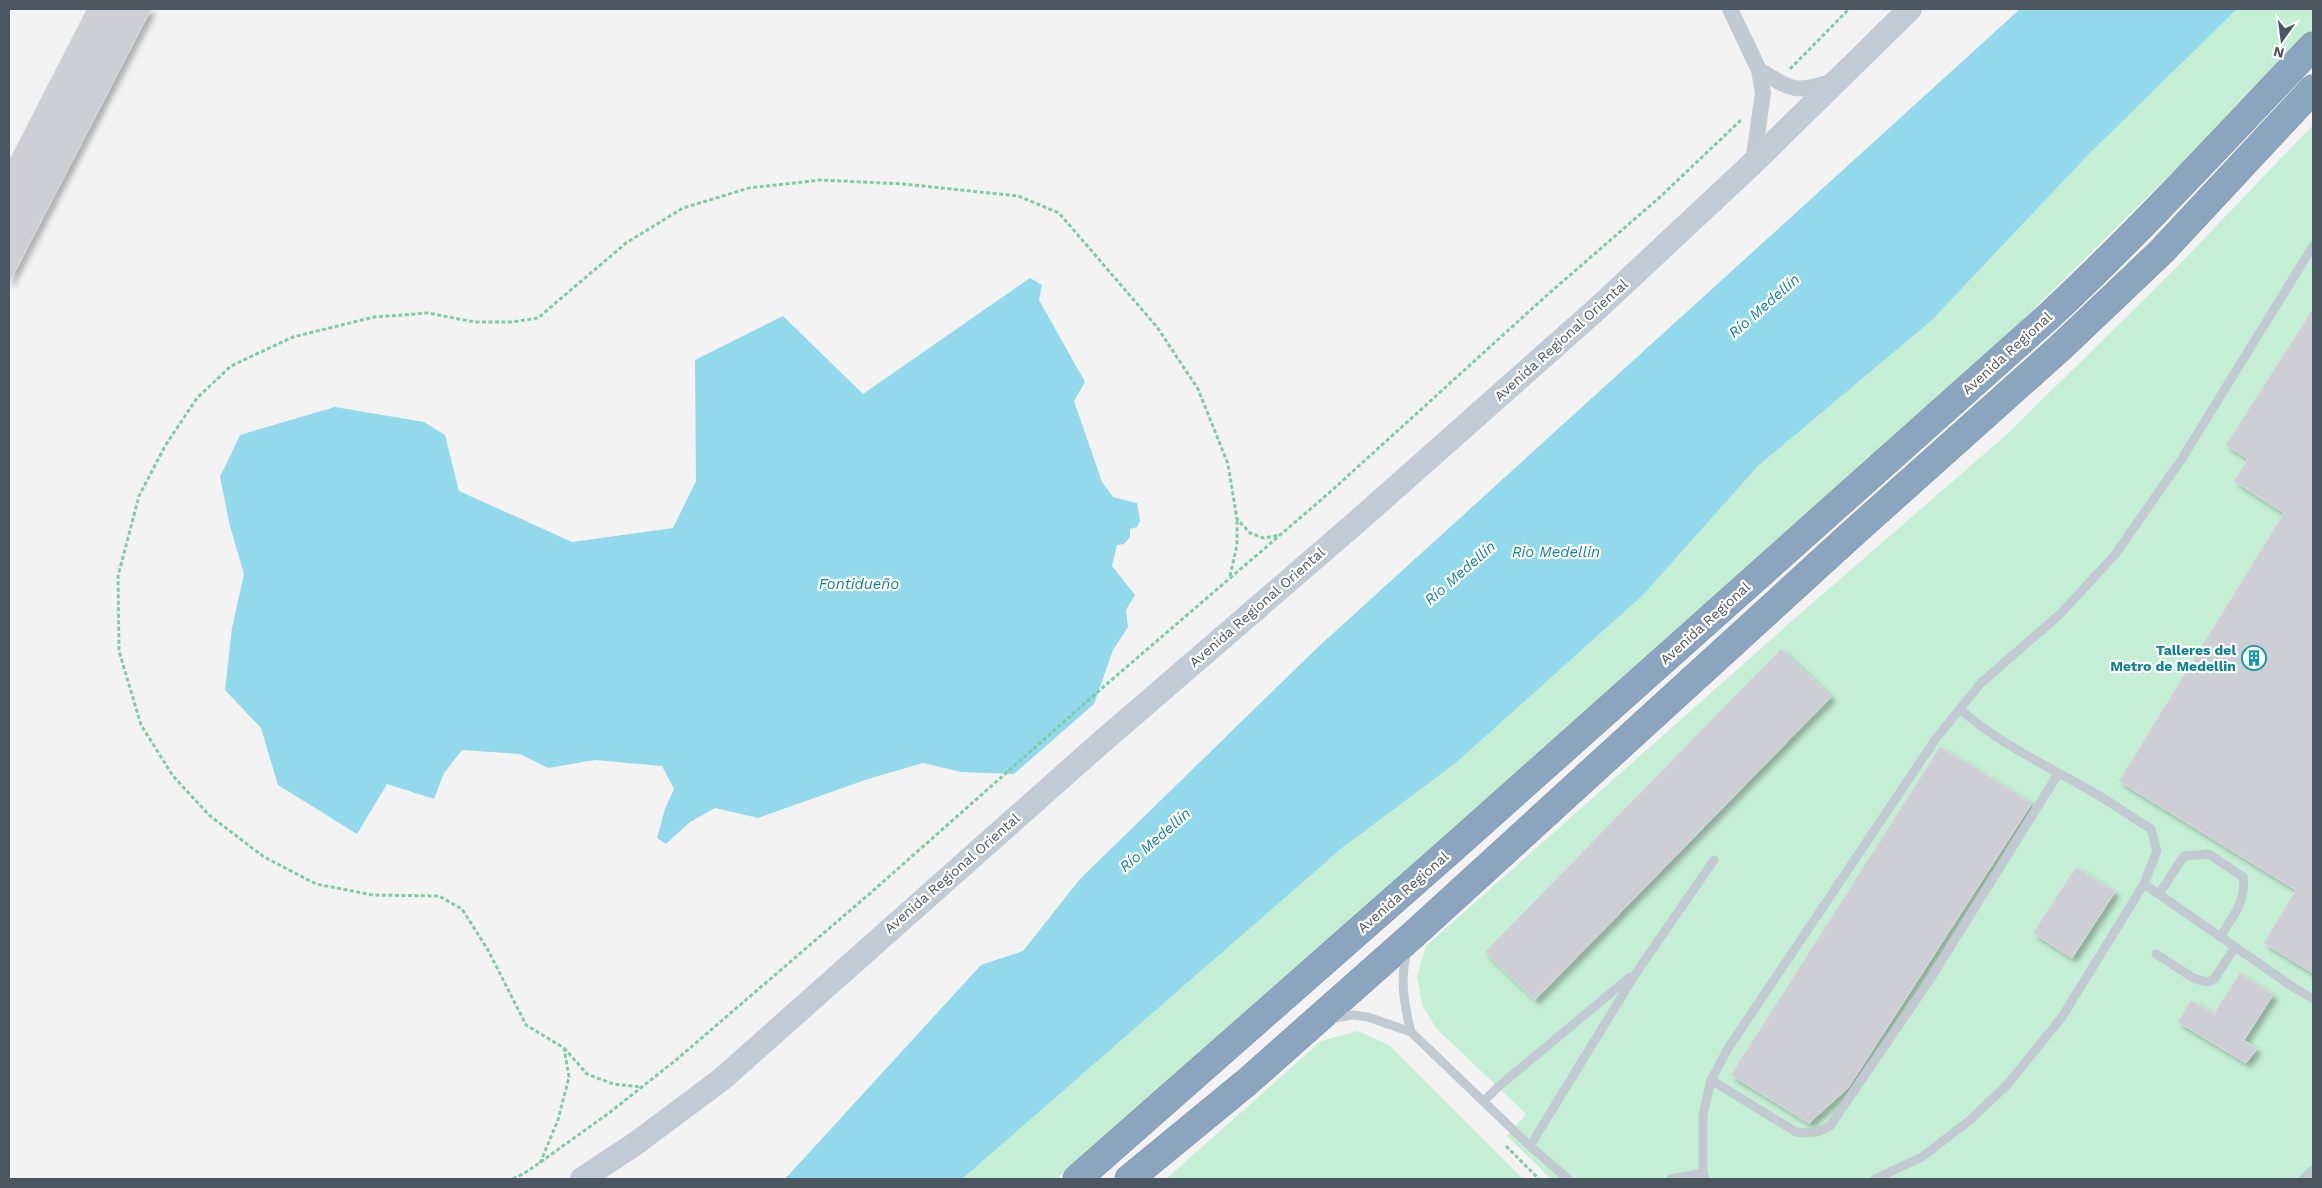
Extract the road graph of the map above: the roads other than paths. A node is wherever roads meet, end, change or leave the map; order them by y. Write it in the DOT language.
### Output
graph roads {
  1 [pos="1730,9"];
  2 [pos="1910,9"];
  3 [pos="2313,46"];
  4 [pos="1759,70"];
  5 [pos="1838,79"];
  6 [pos="2313,89"];
  7 [pos="1753,162"];
  8 [pos="2313,246"];
  9 [pos="1960,709"];
  10 [pos="2058,774"];
  11 [pos="1714,860"];
  12 [pos="2144,884"];
  13 [pos="2158,894"];
  14 [pos="1413,935"];
  15 [pos="2220,937"];
  16 [pos="2235,947"];
  17 [pos="2156,954"];
  18 [pos="1636,972"];
  19 [pos="2313,998"];
  20 [pos="1315,1022"];
  21 [pos="1411,1032"];
  22 [pos="1710,1080"];
  23 [pos="1484,1101"];
  24 [pos="1530,1146"];
  25 [pos="2313,1170"];
  26 [pos="1704,1176"];
  27 [pos="582,1179"];
  28 [pos="1077,1179"];
  29 [pos="1129,1179"];
  30 [pos="1568,1179"];
  31 [pos="1671,1179"];
  32 [pos="1874,1179"];
  33 [pos="2304,1179"];
  1 -- 4 [label="street"];
  2 -- 5 [label="main road, Avenida Regional Oriental"];
  3 -- 28 [label="highway, Avenida Regional"];
  4 -- 5 [label="street"];
  4 -- 7 [label="street"];
  5 -- 7 [label="main road, Avenida Regional Oriental"];
  6 -- 14 [label="highway"];
  7 -- 27 [label="main road, Avenida Regional Oriental"];
  8 -- 9 [label="lane"];
  9 -- 10 [label="lane"];
  9 -- 22 [label="lane"];
  10 -- 12 [label="lane"];
  10 -- 22 [label="lane"];
  11 -- 18 [label="lane"];
  12 -- 13 [label="lane"];
  12 -- 32 [label="lane"];
  13 -- 15 [label="lane"];
  13 -- 15 [label="lane"];
  14 -- 20 [label="highway"];
  14 -- 21 [label="lane"];
  15 -- 16 [label="lane"];
  16 -- 17 [label="lane"];
  16 -- 19 [label="lane"];
  18 -- 23 [label="lane"];
  18 -- 24 [label="lane"];
  20 -- 21 [label="lane"];
  20 -- 29 [label="highway"];
  21 -- 23 [label="lane"];
  22 -- 26 [label="lane"];
  23 -- 24 [label="lane"];
  24 -- 30 [label="lane"];
  25 -- 33 [label="lane"];
  26 -- 31 [label="lane"];
}
